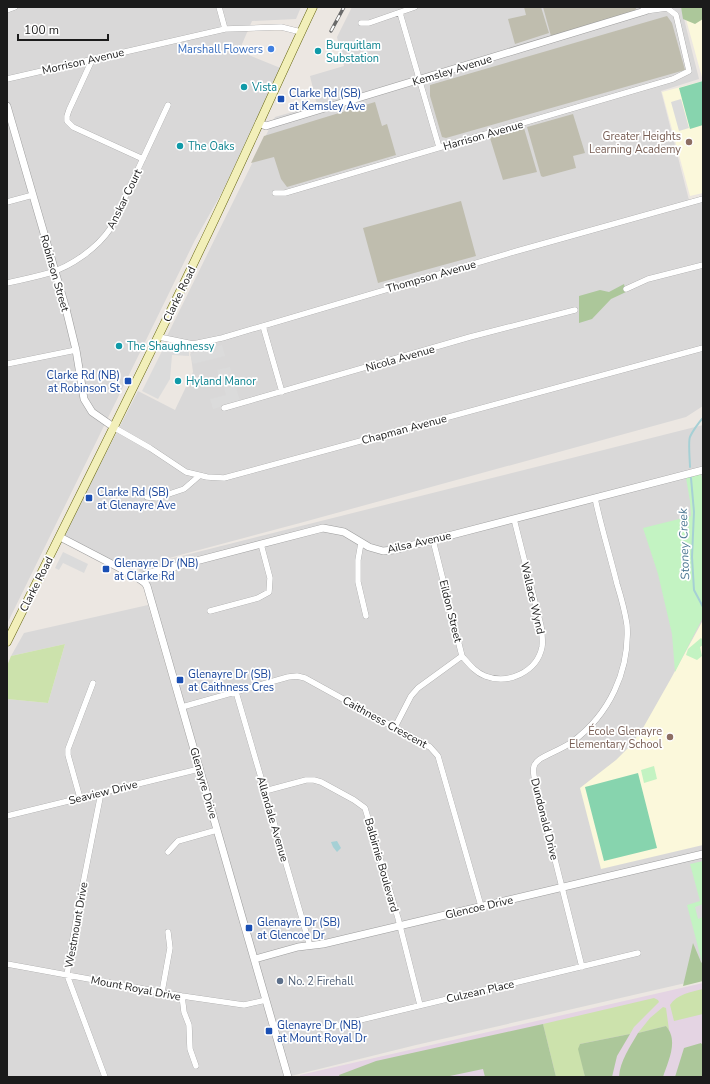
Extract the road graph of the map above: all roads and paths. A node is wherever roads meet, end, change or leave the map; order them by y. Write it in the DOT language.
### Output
graph roads {
  1 [pos="15,7"];
  2 [pos="219,7"];
  3 [pos="313,7"];
  4 [pos="415,7"];
  5 [pos="644,9"];
  6 [pos="7,10"];
  7 [pos="400,13"];
  8 [pos="361,23"];
  9 [pos="225,28"];
  10 [pos="301,32"];
  11 [pos="92,60"];
  12 [pos="7,79"];
  13 [pos="420,80"];
  14 [pos="168,105"];
  15 [pos="7,106"];
  16 [pos="9,120"];
  17 [pos="258,123"];
  18 [pos="439,147"];
  19 [pos="143,159"];
  20 [pos="275,193"];
  21 [pos="32,195"];
  22 [pos="703,199"];
  23 [pos="7,202"];
  24 [pos="703,265"];
  25 [pos="55,271"];
  26 [pos="7,283"];
  27 [pos="626,289"];
  28 [pos="575,310"];
  29 [pos="263,326"];
  30 [pos="158,336"];
  31 [pos="703,348"];
  32 [pos="76,350"];
  33 [pos="7,364"];
  34 [pos="282,392"];
  35 [pos="224,408"];
  36 [pos="115,428"];
  37 [pos="703,470"];
  38 [pos="199,476"];
  39 [pos="147,497"];
  40 [pos="595,498"];
  41 [pos="514,519"];
  42 [pos="60,537"];
  43 [pos="432,540"];
  44 [pos="361,543"];
  45 [pos="261,544"];
  46 [pos="139,578"];
  47 [pos="210,611"];
  48 [pos="366,616"];
  49 [pos="8,640"];
  50 [pos="462,656"];
  51 [pos="93,683"];
  52 [pos="236,692"];
  53 [pos="182,707"];
  54 [pos="395,727"];
  55 [pos="199,769"];
  56 [pos="265,791"];
  57 [pos="101,793"];
  58 [pos="80,798"];
  59 [pos="7,816"];
  60 [pos="217,830"];
  61 [pos="168,852"];
  62 [pos="703,854"];
  63 [pos="562,887"];
  64 [pos="481,906"];
  65 [pos="400,926"];
  66 [pos="168,932"];
  67 [pos="310,946"];
  68 [pos="638,953"];
  69 [pos="255,959"];
  70 [pos="7,964"];
  71 [pos="582,966"];
  72 [pos="68,975"];
  73 [pos="162,992"];
  74 [pos="182,996"];
  75 [pos="266,1000"];
  76 [pos="420,1005"];
  77 [pos="323,1029"];
  78 [pos="196,1066"];
  79 [pos="104,1077"];
  80 [pos="288,1077"];
  1 -- 6 [label="street"];
  2 -- 9 [label="street"];
  3 -- 10 [label="main road, Clarke Road"];
  4 -- 7 [label="street"];
  5 -- 13 [label="street, Kemsley Avenue"];
  5 -- 18 [label="street, Harrison Avenue"];
  7 -- 8 [label="street"];
  7 -- 13 [label="street"];
  9 -- 10 [label="street, Morrison Avenue"];
  9 -- 11 [label="street, Morrison Avenue"];
  10 -- 17 [label="main road, Clarke Road"];
  11 -- 12 [label="street, Morrison Avenue"];
  11 -- 19 [label="street"];
  13 -- 17 [label="street, Kemsley Avenue"];
  13 -- 18 [label="street"];
  14 -- 19 [label="street, Anskar Court"];
  15 -- 16 [label="street, Robinson Street"];
  16 -- 21 [label="street, Robinson Street"];
  17 -- 30 [label="main road, Clarke Road"];
  18 -- 20 [label="street, Harrison Avenue"];
  19 -- 25 [label="street, Anskar Court"];
  21 -- 23 [label="street"];
  21 -- 25 [label="street, Robinson Street"];
  22 -- 29 [label="street, Thompson Avenue"];
  24 -- 27 [label="street"];
  25 -- 26 [label="street, Anskar Court"];
  25 -- 32 [label="street, Robinson Street"];
  28 -- 34 [label="street, Nicola Avenue"];
  29 -- 30 [label="street, Thompson Avenue"];
  29 -- 34 [label="street"];
  30 -- 36 [label="main road, Clarke Road"];
  31 -- 38 [label="street, Chapman Avenue"];
  32 -- 33 [label="street"];
  32 -- 36 [label="street, Robinson Street"];
  34 -- 35 [label="street, Nicola Avenue"];
  36 -- 38 [label="street, Chapman Avenue"];
  36 -- 42 [label="main road, Clarke Road"];
  37 -- 40 [label="street, Ailsa Avenue"];
  38 -- 39 [label="street"];
  40 -- 41 [label="street, Ailsa Avenue"];
  40 -- 63 [label="street, Dundonald Drive"];
  41 -- 43 [label="street, Ailsa Avenue"];
  41 -- 50 [label="street, Wallace Wynd"];
  42 -- 46 [label="street"];
  42 -- 49 [label="main road, Clarke Road"];
  43 -- 44 [label="street, Ailsa Avenue"];
  43 -- 50 [label="street, Eildon Street"];
  44 -- 45 [label="street, Ailsa Avenue"];
  44 -- 48 [label="street"];
  45 -- 46 [label="street, Ailsa Avenue"];
  45 -- 47 [label="street"];
  46 -- 53 [label="street, Glenayre Drive"];
  50 -- 54 [label="street, Eildon Street"];
  51 -- 58 [label="street"];
  52 -- 53 [label="street, Caithness Crescent"];
  52 -- 54 [label="street, Caithness Crescent"];
  52 -- 56 [label="street, Allandale Avenue"];
  53 -- 55 [label="street, Glenayre Drive"];
  54 -- 64 [label="street, Caithness Crescent"];
  55 -- 57 [label="street, Seaview Drive"];
  55 -- 60 [label="street, Glenayre Drive"];
  56 -- 65 [label="street, Balbirnie Boulevard"];
  56 -- 67 [label="street, Allandale Avenue"];
  57 -- 58 [label="street, Seaview Drive"];
  57 -- 72 [label="street, Westmount Drive"];
  58 -- 59 [label="street, Seaview Drive"];
  60 -- 61 [label="street"];
  60 -- 69 [label="street, Glenayre Drive"];
  62 -- 63 [label="street, Glencoe Drive"];
  63 -- 64 [label="street, Glencoe Drive"];
  63 -- 71 [label="street, Dundonald Drive"];
  64 -- 65 [label="street, Glencoe Drive"];
  65 -- 67 [label="street, Glencoe Drive"];
  65 -- 76 [label="street, Balbirnie Boulevard"];
  66 -- 73 [label="street"];
  67 -- 69 [label="street, Glencoe Drive"];
  68 -- 71 [label="street, Culzean Place"];
  69 -- 75 [label="street, Glenayre Drive"];
  70 -- 72 [label="street, Mount Royal Drive"];
  71 -- 76 [label="street, Culzean Place"];
  72 -- 73 [label="street, Mount Royal Drive"];
  72 -- 79 [label="street, Westmount Drive"];
  73 -- 74 [label="street, Mount Royal Drive"];
  74 -- 75 [label="street, Mount Royal Drive"];
  74 -- 78 [label="street"];
  75 -- 80 [label="street, Glenayre Drive"];
  76 -- 77 [label="street, Culzean Place"];
}
